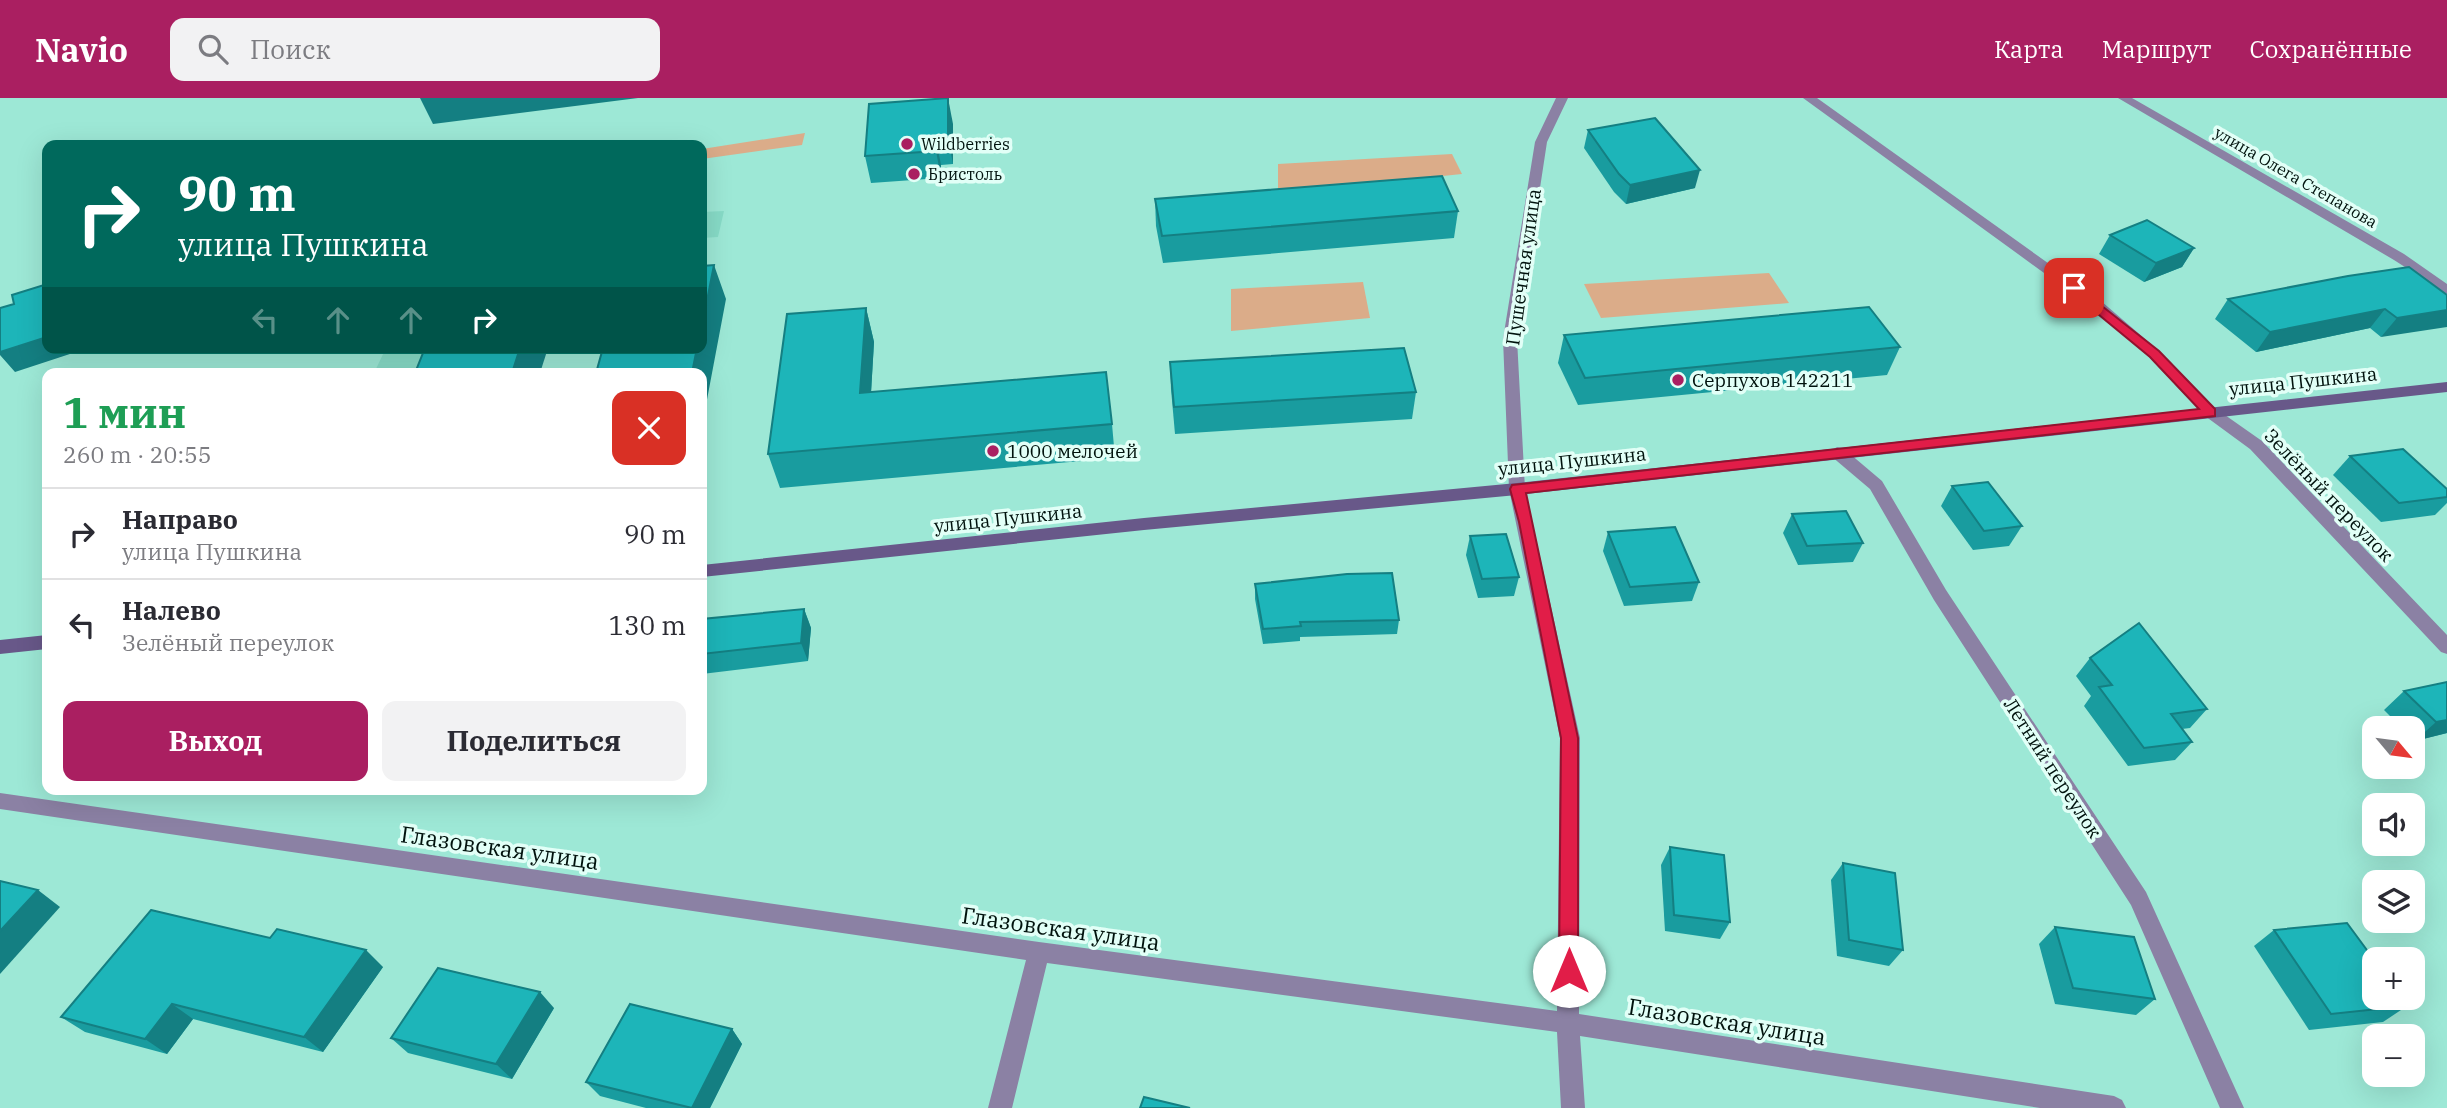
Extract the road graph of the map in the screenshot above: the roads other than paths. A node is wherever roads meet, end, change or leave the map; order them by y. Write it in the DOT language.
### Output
graph roads {
  1 [pos="1562,98"];
  2 [pos="1809,98"];
  3 [pos="2124,98"];
  4 [pos="2447,290"];
  5 [pos="2447,387"];
  6 [pos="2210,412"];
  7 [pos="1837,452"];
  8 [pos="1517,489"];
  9 [pos="707,570"];
  10 [pos="42,643"];
  11 [pos="0,647"];
  12 [pos="2447,647"];
  13 [pos="0,801"];
  14 [pos="1039,951"];
  15 [pos="1568,1023"];
  16 [pos="1000,1108"];
  17 [pos="1573,1108"];
  18 [pos="2114,1108"];
  19 [pos="2232,1108"];
  1 -- 8 [label="street, Пушечная улица"];
  2 -- 6 [label="street, Зелёный переулок"];
  3 -- 4 [label="street, улица Олега Степанова"];
  5 -- 6 [label="street, улица Пушкина"];
  6 -- 7 [label="street, улица Пушкина"];
  6 -- 12 [label="street, Зелёный переулок"];
  7 -- 8 [label="street, улица Пушкина"];
  7 -- 19 [label="street, Летний переулок"];
  8 -- 9 [label="street, улица Пушкина"];
  8 -- 15 [label="street, Пушечная улица"];
  10 -- 11 [label="street"];
  13 -- 14 [label="street, Глазовская улица"];
  14 -- 15 [label="street, Глазовская улица"];
  14 -- 16 [label="street"];
  15 -- 17 [label="street, Пушечная улица"];
  15 -- 18 [label="street, Глазовская улица"];
}
